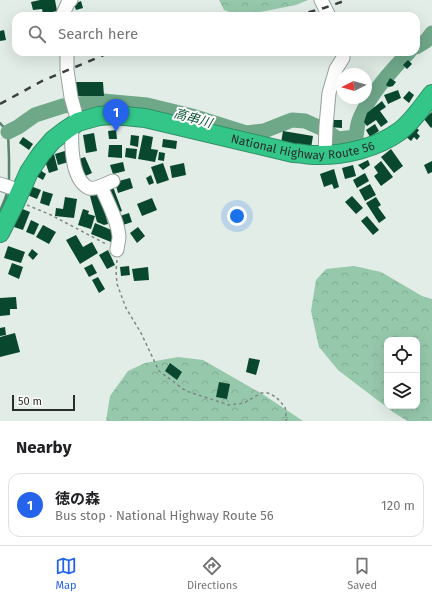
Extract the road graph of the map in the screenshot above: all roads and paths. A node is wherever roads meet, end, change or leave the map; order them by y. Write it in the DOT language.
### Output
graph roads {
  1 [pos="71,0"];
  2 [pos="321,0"];
  3 [pos="64,12"];
  4 [pos="326,12"];
  5 [pos="67,56"];
  6 [pos="343,56"];
  7 [pos="432,94"];
  8 [pos="75,120"];
  9 [pos="325,148"];
  10 [pos="113,181"];
  11 [pos="101,186"];
  12 [pos="11,189"];
  13 [pos="0,233"];
  14 [pos="117,250"];
  15 [pos="286,421"];
  1 -- 3 [label="street"];
  2 -- 4 [label="street"];
  5 -- 8 [label="street"];
  6 -- 9 [label="street"];
  7 -- 9 [label="highway, National Highway Route 56"];
  8 -- 9 [label="highway, National Highway Route 56"];
  8 -- 11 [label="street"];
  8 -- 12 [label="highway, National Highway Route 56"];
  10 -- 11 [label="street"];
  11 -- 14 [label="street"];
  12 -- 13 [label="highway, National Highway Route 56"];
  12 -- 14 [label="path"];
  14 -- 15 [label="path"];
}
